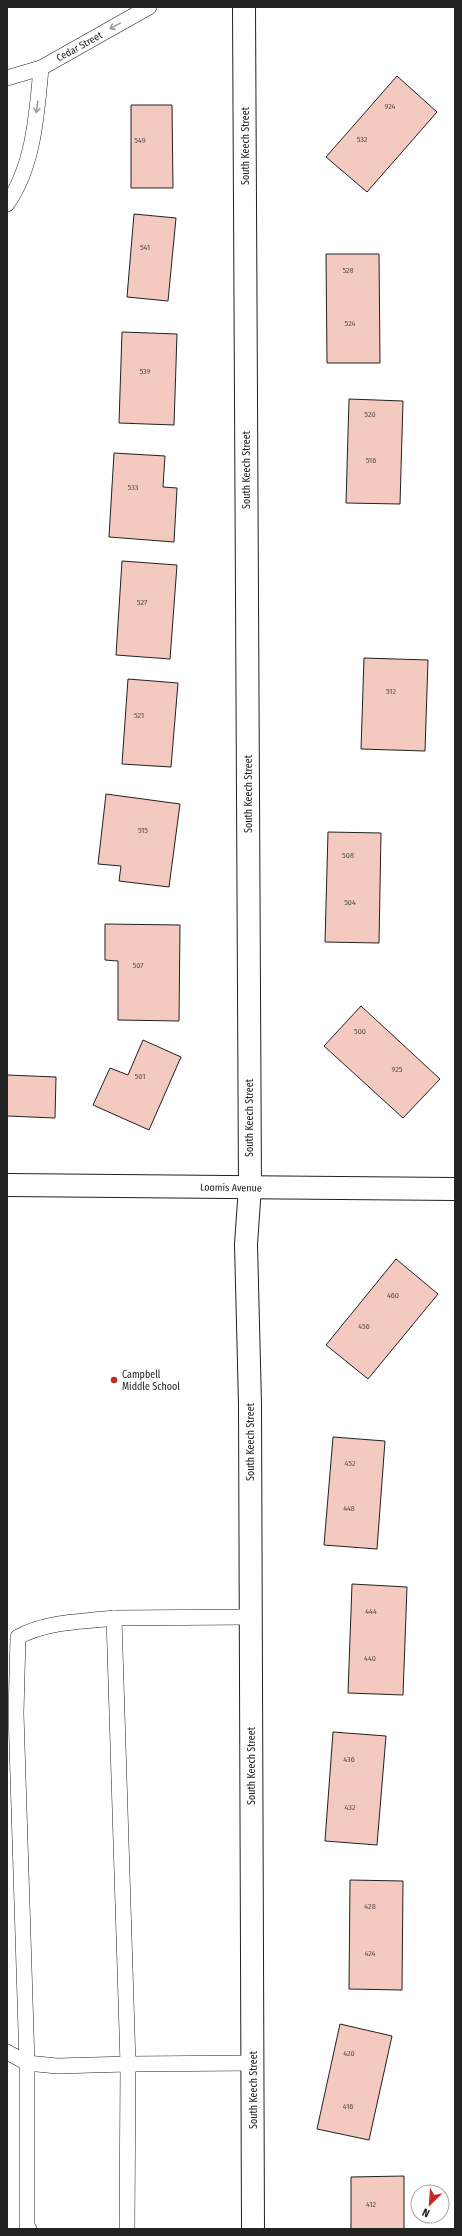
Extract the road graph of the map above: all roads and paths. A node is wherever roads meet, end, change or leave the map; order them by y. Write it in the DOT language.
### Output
graph roads {
  1 [pos="149,7"];
  2 [pos="244,7"];
  3 [pos="41,68"];
  4 [pos="7,78"];
  5 [pos="7,204"];
  6 [pos="7,1185"];
  7 [pos="250,1187"];
  8 [pos="455,1189"];
  9 [pos="251,1617"];
  10 [pos="114,1618"];
  11 [pos="18,1637"];
  12 [pos="7,1648"];
  13 [pos="7,2052"];
  14 [pos="27,2063"];
  15 [pos="128,2064"];
  16 [pos="252,2064"];
  17 [pos="28,2228"];
  18 [pos="127,2229"];
  19 [pos="253,2229"];
  1 -- 3 [label="lane, Cedar Street, one-way"];
  2 -- 7 [label="street, South Keech Street"];
  3 -- 4 [label="lane, Cedar Street"];
  3 -- 5 [label="lane, one-way"];
  6 -- 7 [label="street, Loomis Avenue"];
  7 -- 8 [label="street, Loomis Avenue"];
  7 -- 9 [label="street, South Keech Street"];
  9 -- 10 [label="lane"];
  9 -- 16 [label="street, South Keech Street"];
  10 -- 11 [label="lane"];
  10 -- 15 [label="lane"];
  11 -- 12 [label="lane"];
  11 -- 14 [label="lane"];
  13 -- 14 [label="lane"];
  14 -- 15 [label="lane"];
  14 -- 17 [label="lane"];
  15 -- 16 [label="lane"];
  15 -- 18 [label="lane"];
  16 -- 19 [label="street, South Keech Street"];
}
